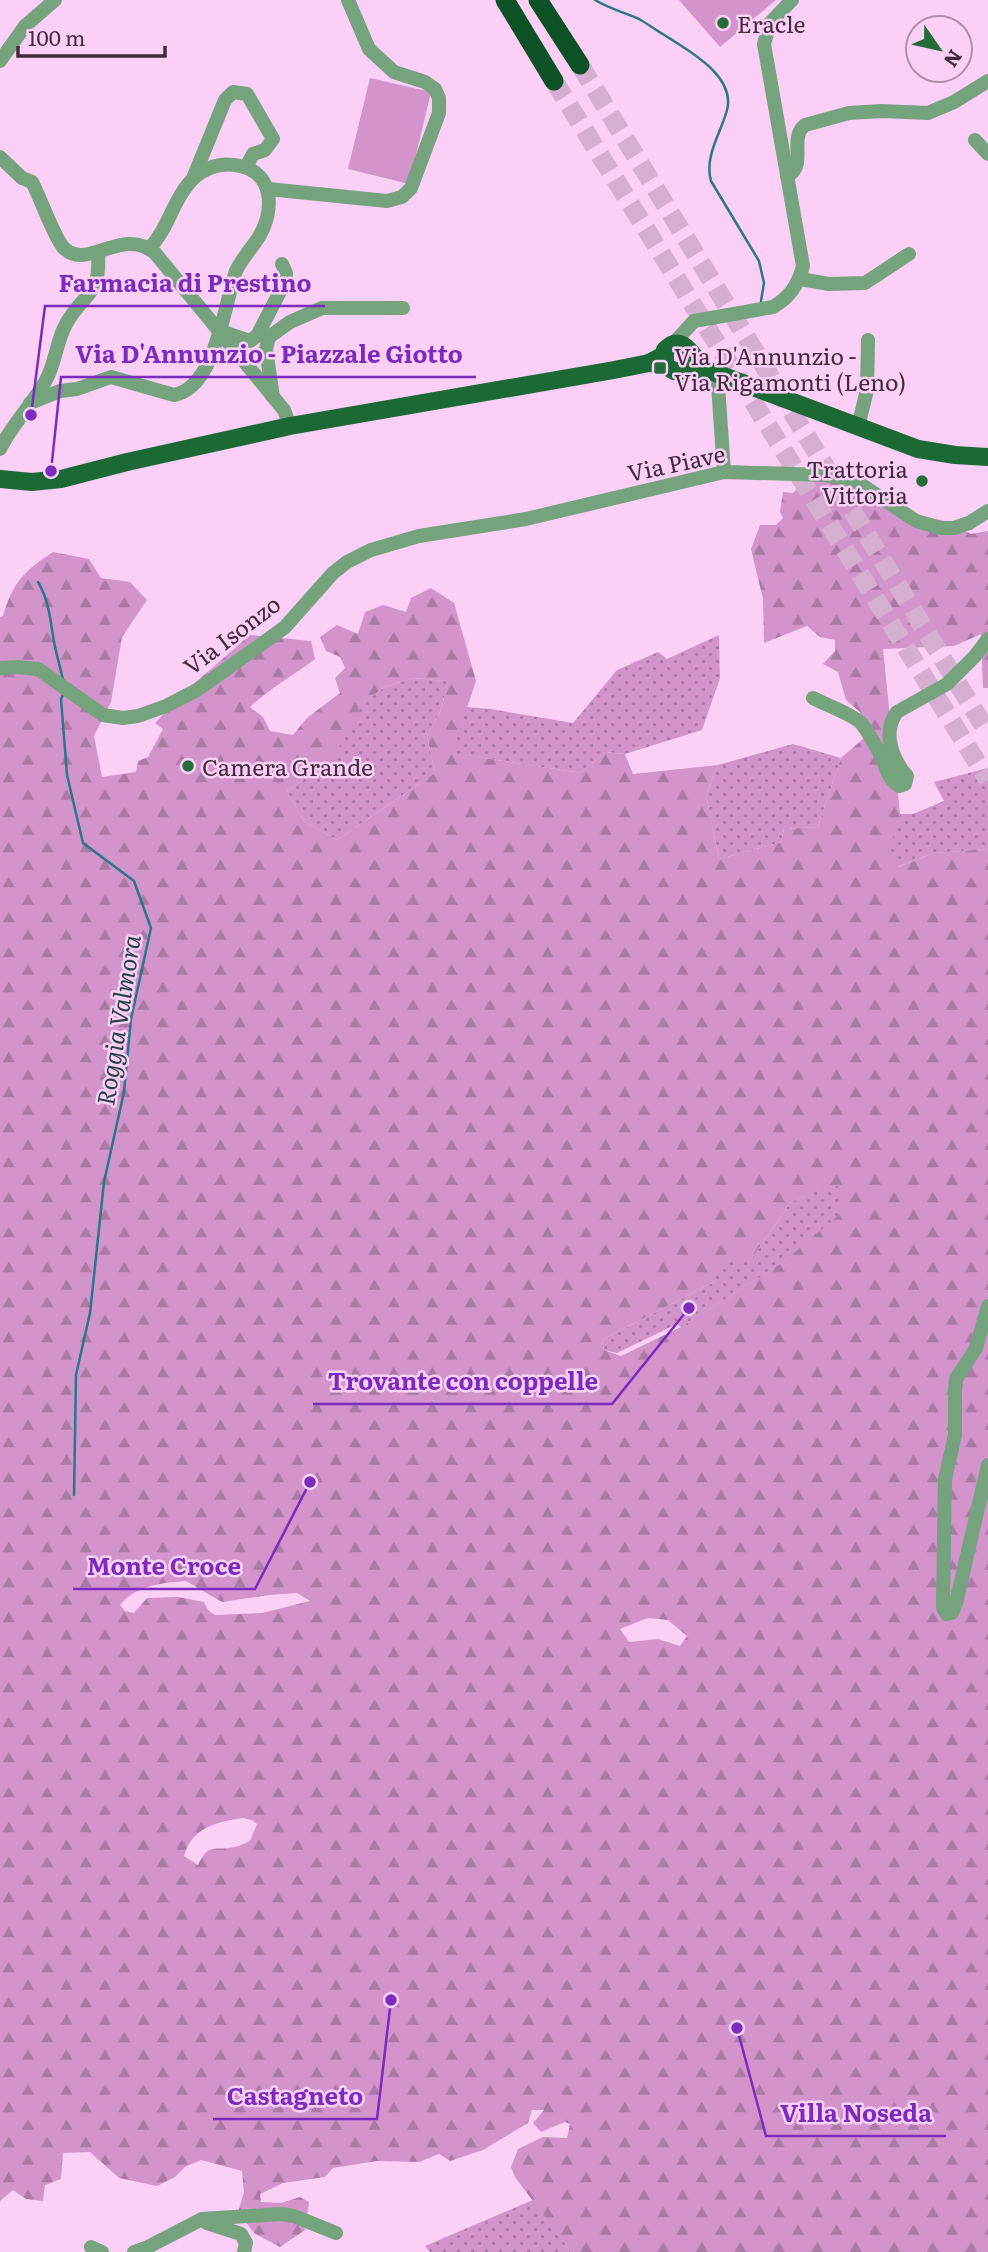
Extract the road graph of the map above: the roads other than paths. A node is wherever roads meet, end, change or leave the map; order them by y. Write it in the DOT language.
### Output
graph roads {
  1 [pos="55,0"];
  2 [pos="348,0"];
  3 [pos="505,0"];
  4 [pos="538,0"];
  5 [pos="792,0"];
  6 [pos="0,61"];
  7 [pos="580,65"];
  8 [pos="554,80"];
  9 [pos="988,81"];
  10 [pos="975,139"];
  11 [pos="988,154"];
  12 [pos="0,157"];
  13 [pos="247,167"];
  14 [pos="787,176"];
  15 [pos="194,178"];
  16 [pos="268,189"];
  17 [pos="149,248"];
  18 [pos="98,252"];
  19 [pos="909,254"];
  20 [pos="282,264"];
  21 [pos="800,279"];
  22 [pos="403,308"];
  23 [pos="220,331"];
  24 [pos="868,340"];
  25 [pos="675,354"];
  26 [pos="713,373"];
  27 [pos="274,398"];
  28 [pos="30,403"];
  29 [pos="290,426"];
  30 [pos="858,427"];
  31 [pos="0,449"];
  32 [pos="988,457"];
  33 [pos="724,472"];
  34 [pos="0,479"];
  35 [pos="988,511"];
  36 [pos="526,519"];
  37 [pos="988,639"];
  38 [pos="0,668"];
  39 [pos="813,698"];
  40 [pos="988,1306"];
  41 [pos="988,1465"];
  42 [pos="202,2219"];
  43 [pos="336,2233"];
  44 [pos="134,2252"];
  45 [pos="244,2252"];
  1 -- 6 [label="street"];
  2 -- 16 [label="street"];
  3 -- 8 [label="highway"];
  4 -- 7 [label="highway"];
  5 -- 14 [label="street"];
  9 -- 14 [label="street"];
  10 -- 11 [label="street"];
  12 -- 18 [label="street"];
  13 -- 15 [label="street"];
  13 -- 15 [label="street"];
  13 -- 16 [label="street"];
  14 -- 21 [label="street"];
  15 -- 17 [label="street"];
  16 -- 23 [label="street"];
  17 -- 18 [label="street"];
  17 -- 23 [label="street"];
  18 -- 28 [label="street"];
  19 -- 21 [label="street"];
  20 -- 23 [label="street"];
  21 -- 25 [label="street"];
  22 -- 27 [label="street"];
  23 -- 27 [label="street"];
  23 -- 28 [label="street"];
  24 -- 30 [label="street"];
  25 -- 26 [label="main road"];
  25 -- 29 [label="main road"];
  26 -- 30 [label="main road"];
  26 -- 33 [label="street"];
  27 -- 29 [label="street"];
  28 -- 31 [label="street"];
  29 -- 34 [label="main road"];
  30 -- 32 [label="main road"];
  33 -- 35 [label="street, Via Piave"];
  33 -- 36 [label="street, Via Piave"];
  36 -- 38 [label="street, Via Isonzo"];
  37 -- 39 [label="street"];
  40 -- 41 [label="street"];
  42 -- 43 [label="street"];
  42 -- 44 [label="street"];
  42 -- 45 [label="street"];
}
